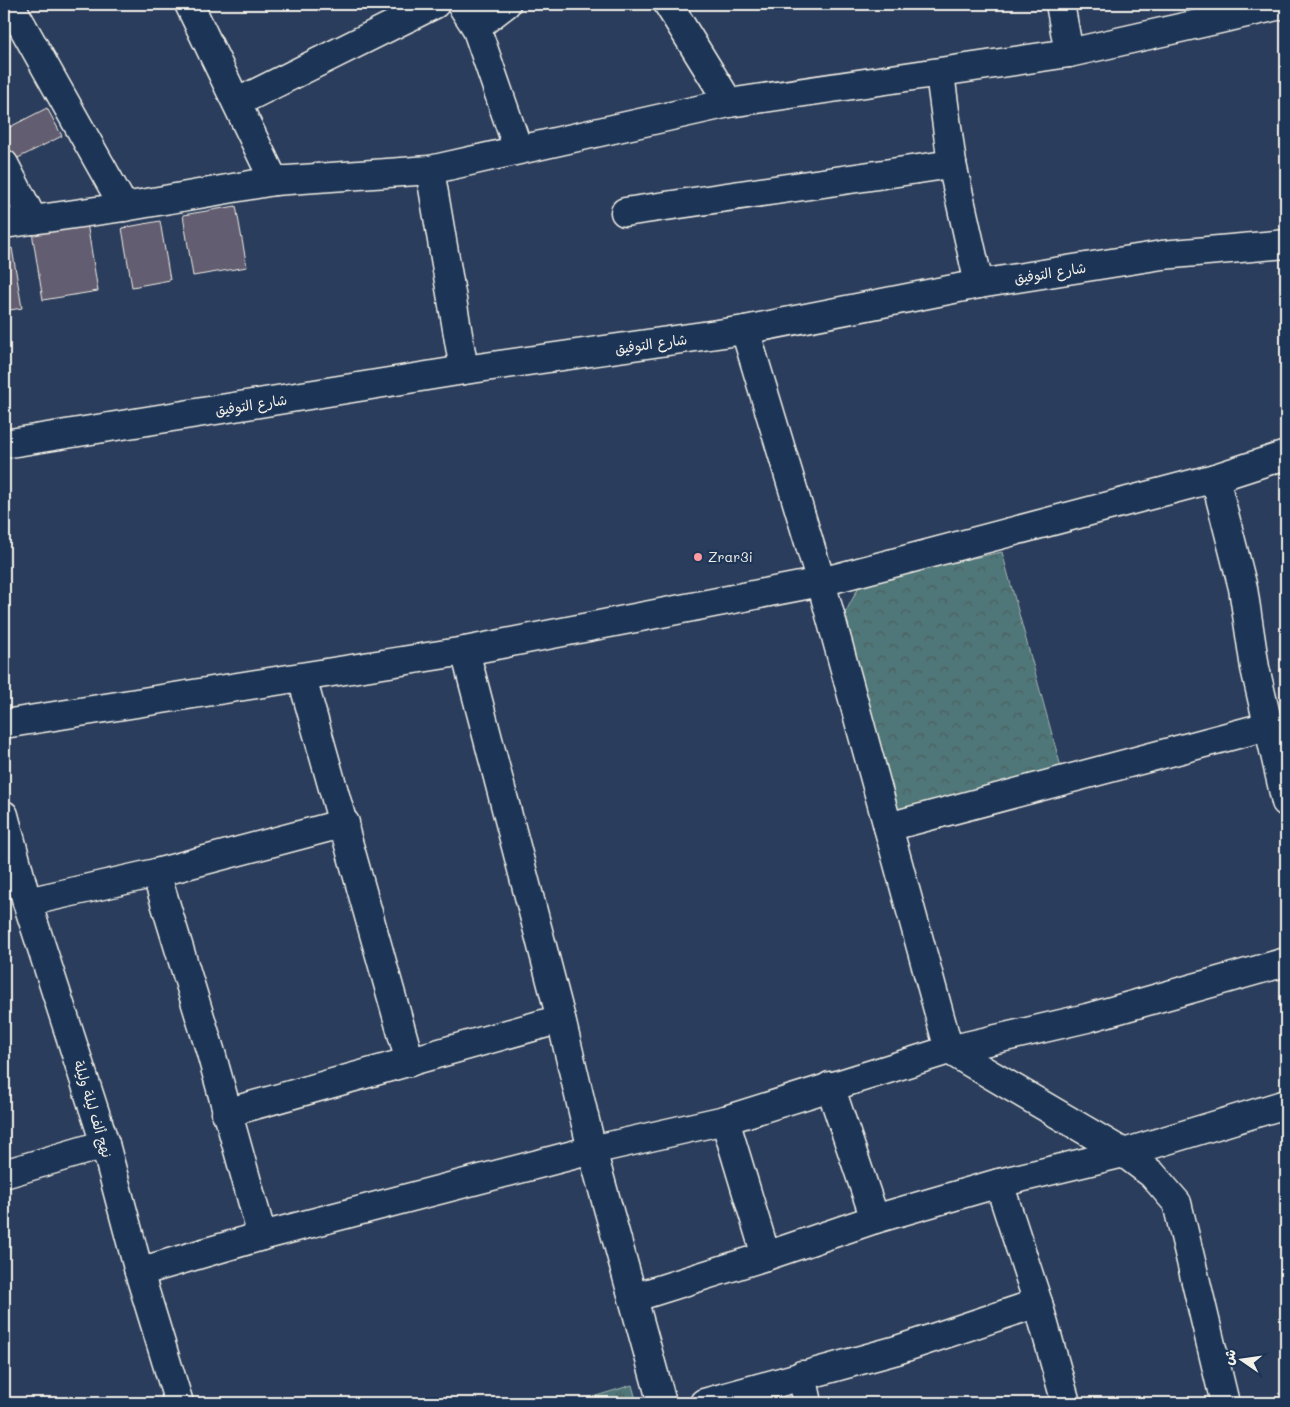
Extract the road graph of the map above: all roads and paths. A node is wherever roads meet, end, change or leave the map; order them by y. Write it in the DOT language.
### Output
graph roads {
  1 [pos="10,4"];
  2 [pos="189,4"];
  3 [pos="436,4"];
  4 [pos="461,4"];
  5 [pos="506,4"];
  6 [pos="668,4"];
  7 [pos="1060,4"];
  8 [pos="1286,4"];
  9 [pos="476,27"];
  10 [pos="1069,53"];
  11 [pos="940,74"];
  12 [pos="238,102"];
  13 [pos="729,103"];
  14 [pos="518,149"];
  15 [pos="4,164"];
  16 [pos="952,164"];
  17 [pos="430,170"];
  18 [pos="274,181"];
  19 [pos="124,207"];
  20 [pos="625,212"];
  21 [pos="33,220"];
  22 [pos="4,224"];
  23 [pos="1286,244"];
  24 [pos="979,284"];
  25 [pos="745,330"];
  26 [pos="464,370"];
  27 [pos="8,441"];
  28 [pos="1286,455"];
  29 [pos="1214,478"];
  30 [pos="821,582"];
  31 [pos="465,652"];
  32 [pos="302,678"];
  33 [pos="4,724"];
  34 [pos="1268,726"];
  35 [pos="1286,802"];
  36 [pos="4,815"];
  37 [pos="345,823"];
  38 [pos="888,827"];
  39 [pos="156,872"];
  40 [pos="27,902"];
  41 [pos="1286,962"];
  42 [pos="561,1019"];
  43 [pos="949,1050"];
  44 [pos="410,1062"];
  45 [pos="830,1086"];
  46 [pos="1286,1104"];
  47 [pos="226,1113"];
  48 [pos="725,1120"];
  49 [pos="105,1144"];
  50 [pos="592,1150"];
  51 [pos="1124,1153"];
  52 [pos="4,1174"];
  53 [pos="999,1183"];
  54 [pos="874,1219"];
  55 [pos="262,1236"];
  56 [pos="766,1256"];
  57 [pos="140,1272"];
  58 [pos="633,1298"];
  59 [pos="1038,1303"];
  60 [pos="802,1375"];
  61 [pos="179,1403"];
  62 [pos="662,1403"];
  63 [pos="704,1403"];
  64 [pos="808,1403"];
  65 [pos="1066,1403"];
  66 [pos="1225,1403"];
  1 -- 19 [label="street"];
  2 -- 12 [label="street"];
  3 -- 12 [label="street"];
  4 -- 9 [label="street"];
  5 -- 9 [label="street"];
  6 -- 13 [label="street"];
  7 -- 10 [label="street"];
  8 -- 10 [label="street"];
  9 -- 14 [label="street"];
  10 -- 11 [label="street"];
  11 -- 13 [label="street"];
  11 -- 16 [label="street"];
  12 -- 18 [label="street"];
  13 -- 14 [label="street"];
  14 -- 17 [label="street"];
  15 -- 21 [label="street"];
  16 -- 20 [label="street"];
  16 -- 24 [label="street"];
  17 -- 18 [label="street"];
  17 -- 26 [label="street"];
  18 -- 19 [label="street"];
  19 -- 21 [label="street"];
  21 -- 22 [label="street"];
  23 -- 24 [label="street, شارع التوفيق"];
  24 -- 25 [label="street, شارع التوفيق"];
  25 -- 26 [label="street, شارع التوفيق"];
  25 -- 30 [label="street"];
  26 -- 27 [label="street, شارع التوفيق"];
  28 -- 29 [label="street"];
  29 -- 30 [label="street"];
  29 -- 34 [label="street"];
  30 -- 31 [label="street"];
  30 -- 38 [label="street"];
  31 -- 32 [label="street"];
  31 -- 42 [label="street"];
  32 -- 33 [label="street"];
  32 -- 37 [label="street"];
  34 -- 35 [label="street"];
  34 -- 38 [label="street"];
  36 -- 40 [label="street, نهج ألف ليلة وليلة"];
  37 -- 39 [label="street"];
  37 -- 44 [label="street"];
  38 -- 43 [label="street"];
  39 -- 40 [label="street"];
  39 -- 47 [label="street"];
  40 -- 49 [label="street, نهج ألف ليلة وليلة"];
  41 -- 43 [label="street"];
  42 -- 44 [label="street"];
  42 -- 50 [label="street"];
  43 -- 45 [label="street"];
  43 -- 51 [label="street"];
  44 -- 47 [label="street"];
  45 -- 48 [label="street"];
  45 -- 54 [label="street"];
  46 -- 51 [label="street"];
  47 -- 55 [label="street"];
  48 -- 50 [label="street"];
  48 -- 56 [label="street"];
  49 -- 52 [label="street"];
  49 -- 57 [label="street, نهج ألف ليلة وليلة"];
  50 -- 55 [label="street"];
  50 -- 58 [label="street"];
  51 -- 53 [label="street"];
  51 -- 66 [label="street"];
  53 -- 54 [label="street"];
  53 -- 59 [label="street"];
  54 -- 56 [label="street"];
  55 -- 57 [label="street"];
  56 -- 58 [label="street"];
  57 -- 61 [label="street, نهج ألف ليلة وليلة"];
  58 -- 62 [label="street"];
  59 -- 60 [label="street"];
  59 -- 65 [label="street"];
  60 -- 63 [label="street"];
  60 -- 64 [label="street"];
}
